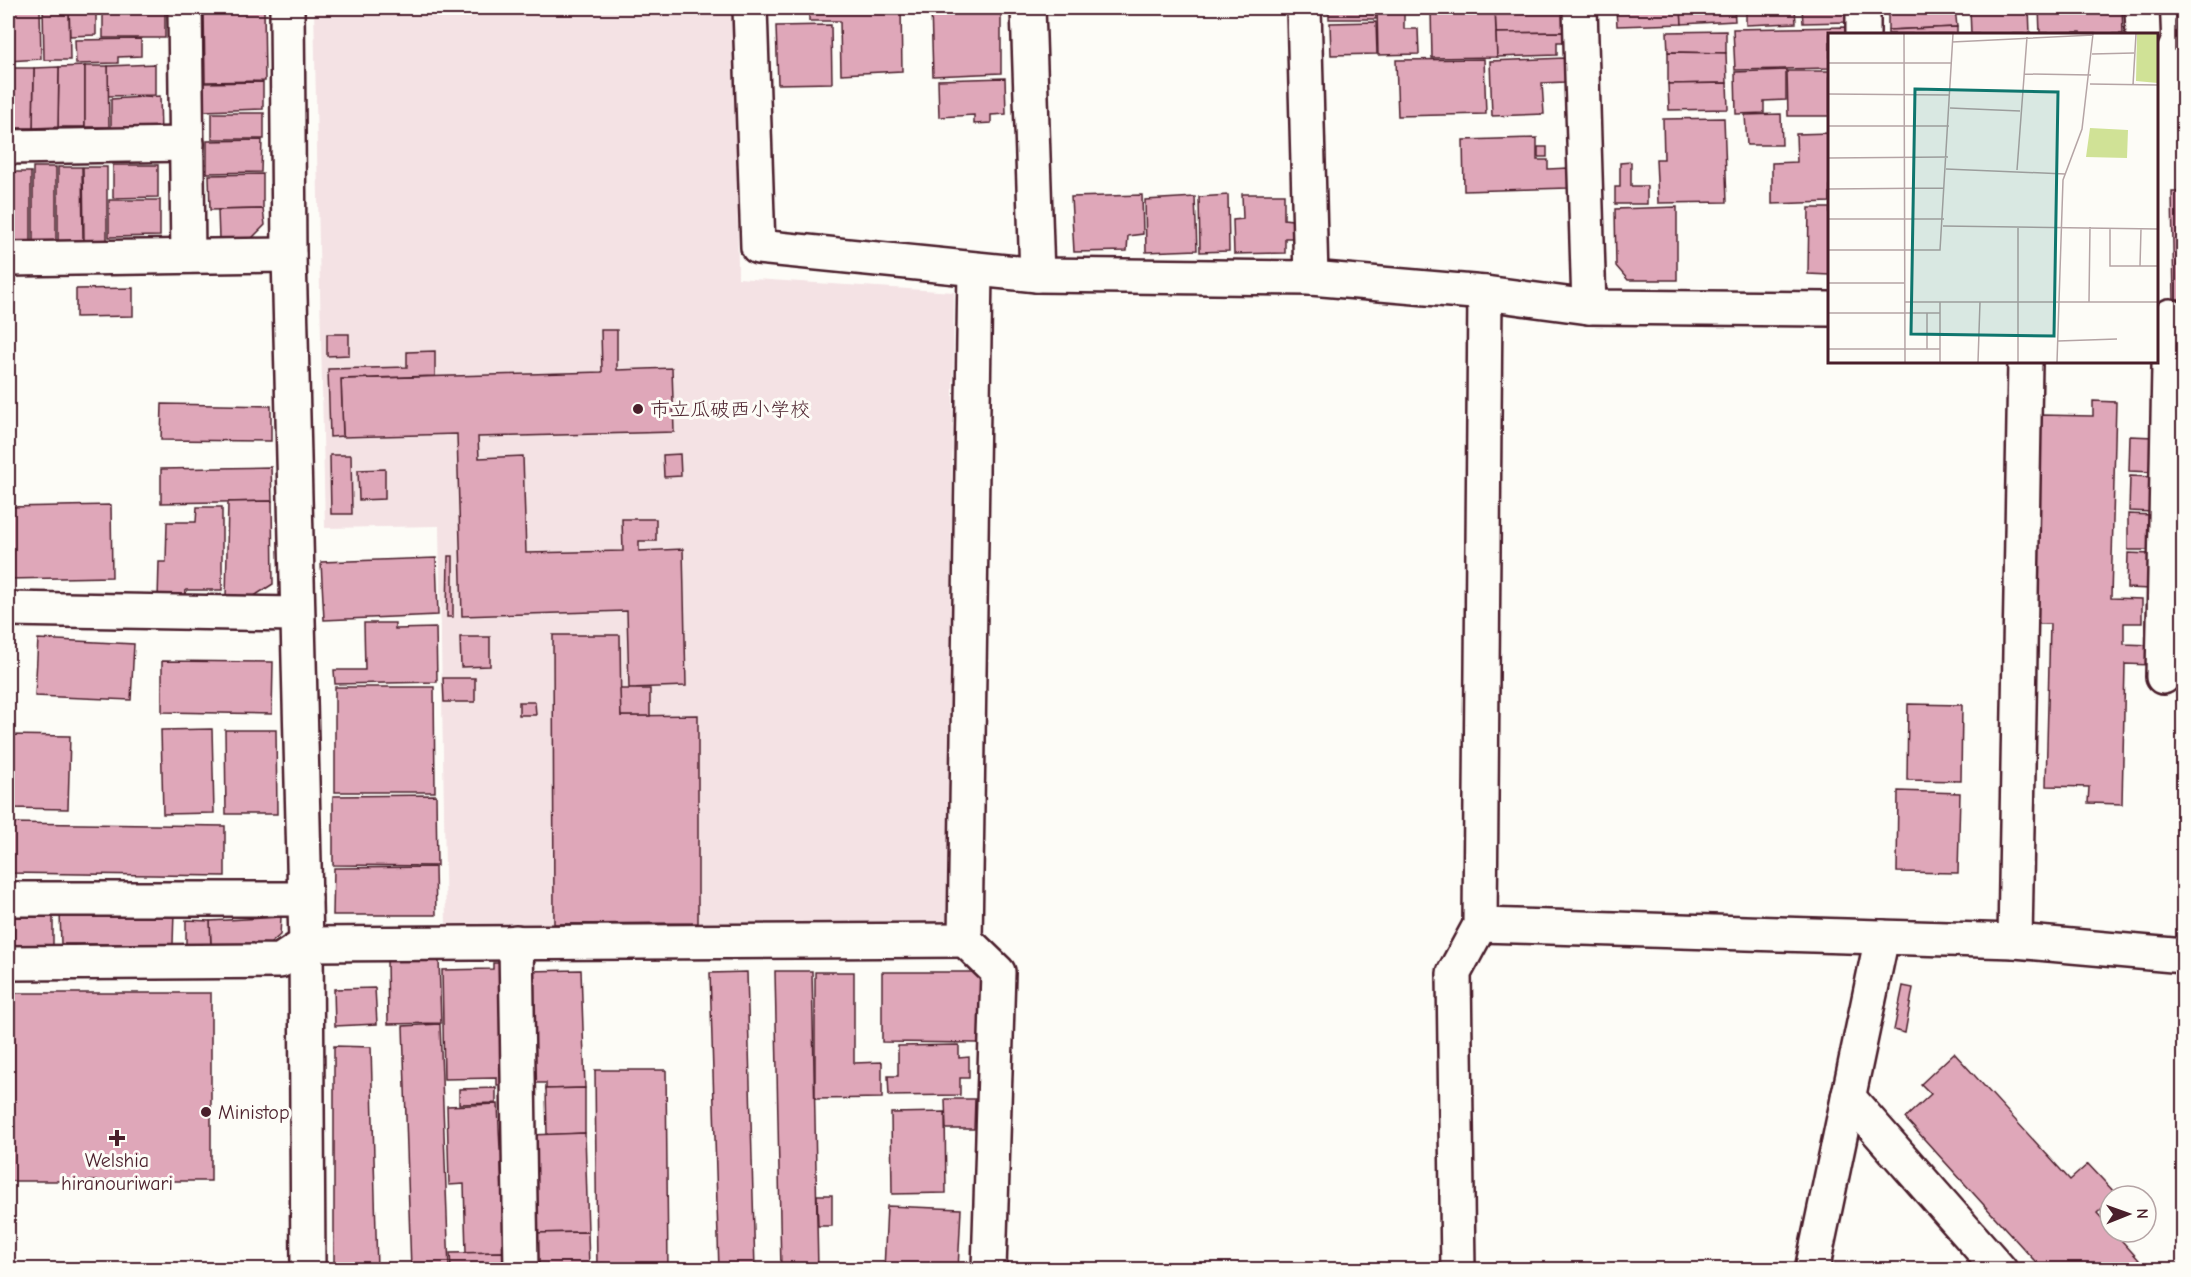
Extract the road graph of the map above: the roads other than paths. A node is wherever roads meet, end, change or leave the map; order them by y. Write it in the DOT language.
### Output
graph roads {
  1 [pos="185,8"];
  2 [pos="287,8"];
  3 [pos="750,8"];
  4 [pos="1028,8"];
  5 [pos="1304,8"];
  6 [pos="1580,8"];
  7 [pos="1863,8"];
  8 [pos="2142,8"];
  9 [pos="1863,33"];
  10 [pos="2143,33"];
  11 [pos="187,144"];
  12 [pos="8,147"];
  13 [pos="289,255"];
  14 [pos="188,256"];
  15 [pos="8,259"];
  16 [pos="975,270"];
  17 [pos="1037,275"];
  18 [pos="1311,278"];
  19 [pos="1485,293"];
  20 [pos="1589,307"];
  21 [pos="1828,309"];
  22 [pos="2170,316"];
  23 [pos="2025,363"];
  24 [pos="8,609"];
  25 [pos="297,614"];
  26 [pos="2174,614"];
  27 [pos="2163,677"];
  28 [pos="8,899"];
  29 [pos="305,899"];
  30 [pos="1480,925"];
  31 [pos="1882,937"];
  32 [pos="965,940"];
  33 [pos="2015,940"];
  34 [pos="516,942"];
  35 [pos="306,944"];
  36 [pos="2184,956"];
  37 [pos="8,963"];
  38 [pos="1848,1097"];
  39 [pos="308,1269"];
  40 [pos="520,1269"];
  41 [pos="989,1269"];
  42 [pos="1458,1269"];
  43 [pos="1812,1269"];
  44 [pos="2000,1269"];
  1 -- 11 [label="street"];
  2 -- 13 [label="street"];
  3 -- 16 [label="street"];
  4 -- 17 [label="street"];
  5 -- 18 [label="street"];
  6 -- 20 [label="street"];
  7 -- 9 [label="street"];
  8 -- 10 [label="street"];
  11 -- 12 [label="street"];
  11 -- 14 [label="street"];
  13 -- 14 [label="street"];
  13 -- 25 [label="street"];
  14 -- 15 [label="street"];
  16 -- 17 [label="street"];
  16 -- 32 [label="street"];
  17 -- 18 [label="street"];
  18 -- 19 [label="street"];
  19 -- 20 [label="street"];
  19 -- 30 [label="street"];
  20 -- 21 [label="street"];
  22 -- 26 [label="street"];
  23 -- 33 [label="street"];
  24 -- 25 [label="street"];
  25 -- 29 [label="street"];
  26 -- 27 [label="street"];
  28 -- 29 [label="street"];
  29 -- 35 [label="street"];
  30 -- 31 [label="street"];
  30 -- 42 [label="street"];
  31 -- 33 [label="street"];
  31 -- 38 [label="street"];
  32 -- 34 [label="street"];
  32 -- 41 [label="street"];
  33 -- 36 [label="street"];
  34 -- 35 [label="street"];
  34 -- 40 [label="street"];
  35 -- 37 [label="street"];
  35 -- 39 [label="street"];
  38 -- 43 [label="street"];
  38 -- 44 [label="street"];
}
